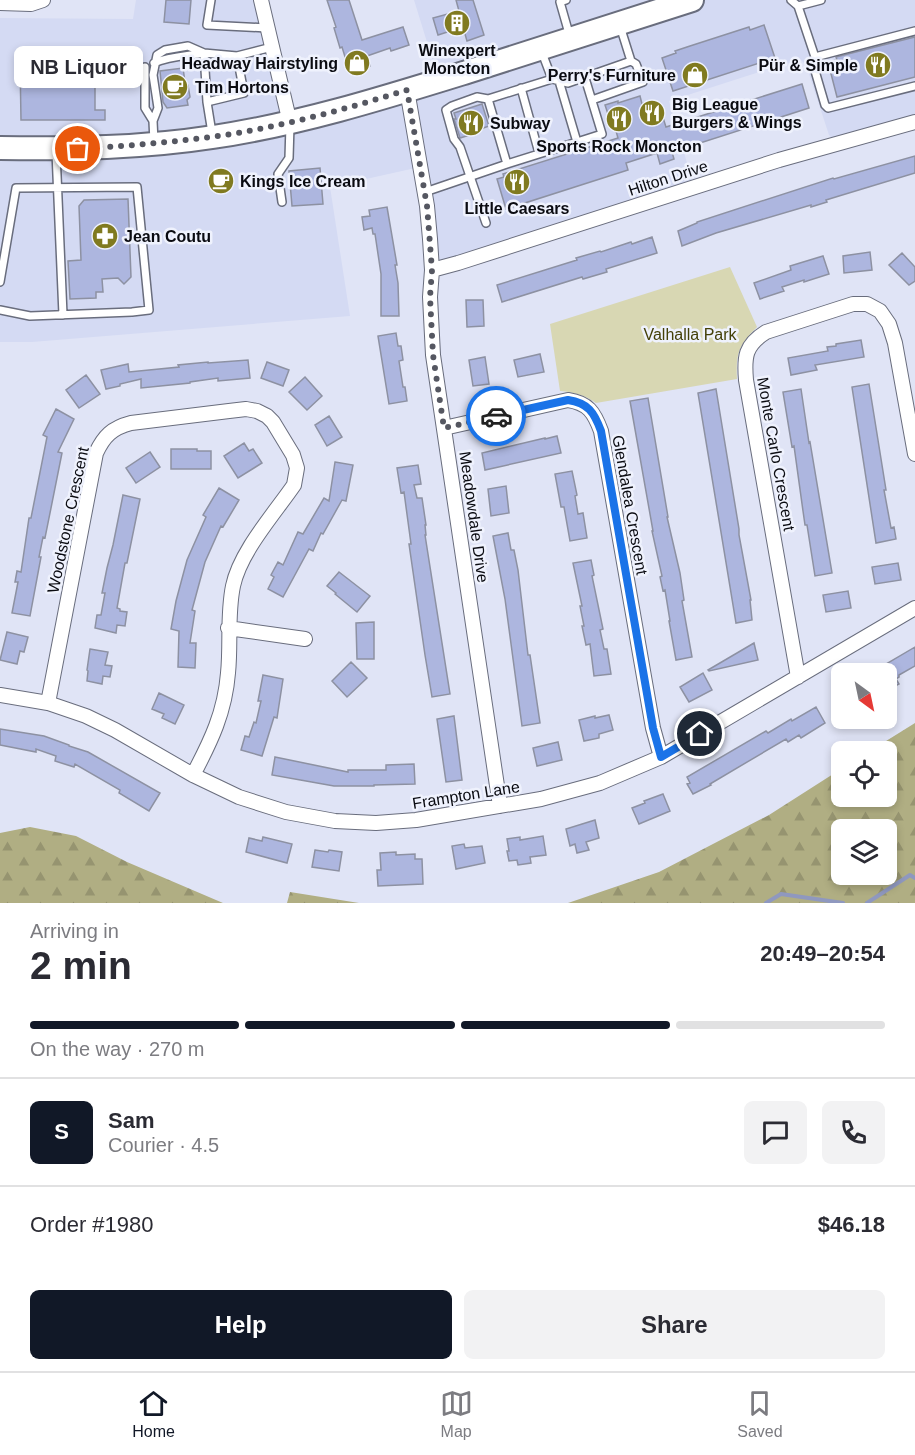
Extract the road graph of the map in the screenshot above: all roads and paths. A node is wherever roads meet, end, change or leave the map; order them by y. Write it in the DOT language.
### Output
graph roads {
  1 [pos="43,0"];
  2 [pos="211,0"];
  3 [pos="261,0"];
  4 [pos="566,0"];
  5 [pos="692,0"];
  6 [pos="791,0"];
  7 [pos="821,0"];
  8 [pos="0,3"];
  9 [pos="665,4"];
  10 [pos="798,6"];
  11 [pos="619,23"];
  12 [pos="267,28"];
  13 [pos="915,31"];
  14 [pos="571,39"];
  15 [pos="272,47"];
  16 [pos="541,48"];
  17 [pos="204,53"];
  18 [pos="237,56"];
  19 [pos="815,57"];
  20 [pos="631,61"];
  21 [pos="145,67"];
  22 [pos="585,78"];
  23 [pos="555,80"];
  24 [pos="915,86"];
  25 [pos="521,88"];
  26 [pos="407,90"];
  27 [pos="488,99"];
  28 [pos="592,100"];
  29 [pos="207,102"];
  30 [pos="153,121"];
  31 [pos="915,122"];
  32 [pos="290,123"];
  33 [pos="213,137"];
  34 [pos="577,142"];
  35 [pos="154,144"];
  36 [pos="0,148"];
  37 [pos="56,149"];
  38 [pos="539,153"];
  39 [pos="507,164"];
  40 [pos="470,176"];
  41 [pos="59,187"];
  42 [pos="424,192"];
  43 [pos="282,202"];
  44 [pos="486,223"];
  45 [pos="3,245"];
  46 [pos="432,270"];
  47 [pos="0,282"];
  48 [pos="0,310"];
  49 [pos="63,315"];
  50 [pos="444,428"];
  51 [pos="915,454"];
  52 [pos="915,608"];
  53 [pos="228,628"];
  54 [pos="305,639"];
  55 [pos="798,677"];
  56 [pos="0,695"];
  57 [pos="48,703"];
  58 [pos="661,757"];
  59 [pos="193,775"];
  60 [pos="500,806"];
  1 -- 8 [label="street"];
  2 -- 12 [label="lane"];
  3 -- 12 [label="street"];
  4 -- 14 [label="lane"];
  5 -- 9 [label="main road"];
  6 -- 10 [label="lane"];
  7 -- 10 [label="lane"];
  9 -- 11 [label="main road"];
  10 -- 19 [label="lane"];
  11 -- 14 [label="main road"];
  11 -- 20 [label="lane"];
  12 -- 15 [label="street"];
  13 -- 19 [label="lane"];
  14 -- 16 [label="main road"];
  15 -- 18 [label="lane"];
  15 -- 32 [label="street"];
  16 -- 23 [label="lane"];
  16 -- 26 [label="main road"];
  17 -- 18 [label="lane"];
  17 -- 29 [label="lane"];
  17 -- 30 [label="lane"];
  18 -- 29 [label="lane"];
  19 -- 24 [label="lane"];
  20 -- 22 [label="lane"];
  20 -- 28 [label="lane"];
  21 -- 30 [label="lane"];
  22 -- 23 [label="lane"];
  22 -- 28 [label="lane"];
  23 -- 25 [label="lane"];
  23 -- 34 [label="lane"];
  25 -- 27 [label="lane"];
  25 -- 38 [label="lane"];
  26 -- 32 [label="main road"];
  26 -- 42 [label="street, Meadowdale Drive"];
  27 -- 39 [label="lane"];
  27 -- 40 [label="lane"];
  28 -- 34 [label="lane"];
  29 -- 33 [label="lane"];
  30 -- 35 [label="lane"];
  31 -- 46 [label="street, Hilton Drive"];
  32 -- 33 [label="main road"];
  32 -- 43 [label="lane"];
  33 -- 35 [label="main road"];
  34 -- 38 [label="lane"];
  35 -- 37 [label="main road"];
  36 -- 37 [label="main road"];
  37 -- 41 [label="lane"];
  38 -- 39 [label="lane"];
  39 -- 40 [label="lane"];
  40 -- 42 [label="lane"];
  40 -- 44 [label="lane"];
  41 -- 45 [label="lane"];
  41 -- 49 [label="lane"];
  41 -- 49 [label="lane"];
  42 -- 46 [label="street, Meadowdale Drive"];
  45 -- 47 [label="lane"];
  46 -- 50 [label="street, Meadowdale Drive"];
  48 -- 49 [label="lane"];
  50 -- 58 [label="street, Glendalea Crescent"];
  50 -- 60 [label="street, Meadowdale Drive"];
  51 -- 55 [label="street, Monte Carlo Crescent"];
  52 -- 55 [label="street, Frampton Lane"];
  53 -- 54 [label="street"];
  53 -- 57 [label="street, Woodstone Crescent"];
  53 -- 59 [label="street, Woodstone Crescent"];
  55 -- 58 [label="street, Frampton Lane"];
  56 -- 57 [label="street, Frampton Lane"];
  57 -- 59 [label="street, Frampton Lane"];
  58 -- 60 [label="street, Frampton Lane"];
  59 -- 60 [label="street, Frampton Lane"];
}
